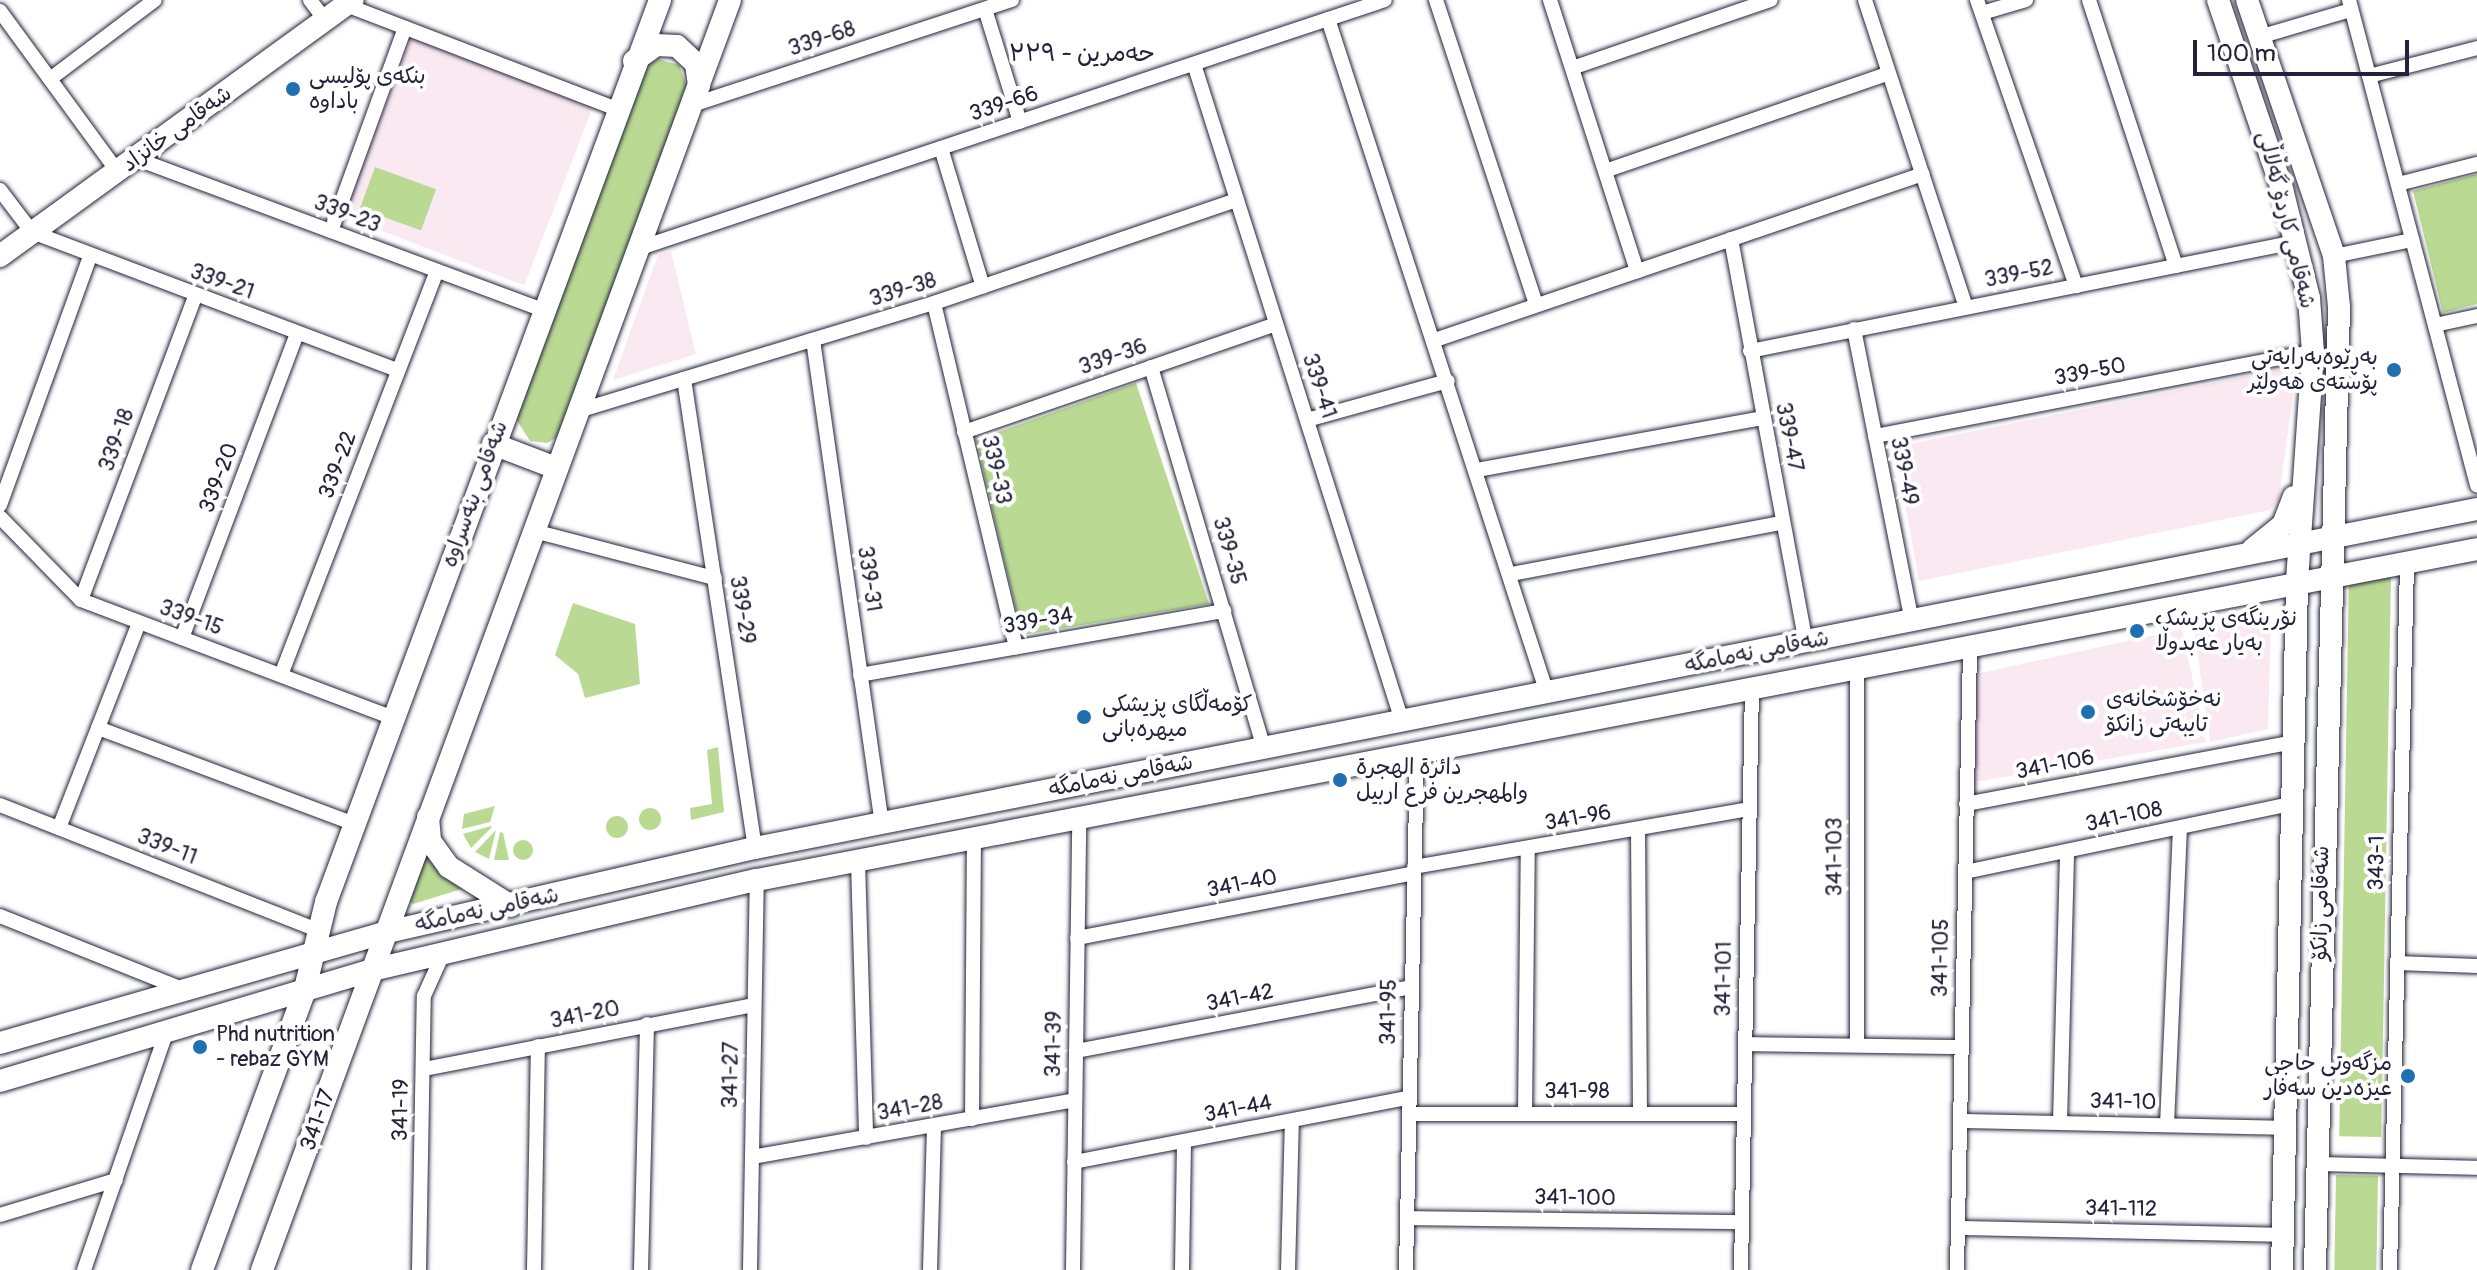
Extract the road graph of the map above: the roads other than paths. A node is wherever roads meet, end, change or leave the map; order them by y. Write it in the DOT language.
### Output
graph roads {
  1 [pos="155,0"];
  2 [pos="310,0"];
  3 [pos="660,0"];
  4 [pos="730,0"];
  5 [pos="1012,0"];
  6 [pos="1385,0"];
  7 [pos="1436,0"];
  8 [pos="1550,0"];
  9 [pos="1771,0"];
  10 [pos="1865,0"];
  11 [pos="2026,0"];
  12 [pos="2089,0"];
  13 [pos="2218,0"];
  14 [pos="2247,0"];
  15 [pos="349,3"];
  16 [pos="2350,5"];
  17 [pos="1979,6"];
  18 [pos="985,9"];
  19 [pos="0,11"];
  20 [pos="1328,19"];
  21 [pos="325,20"];
  22 [pos="405,28"];
  23 [pos="2259,37"];
  24 [pos="2477,48"];
  25 [pos="1194,64"];
  26 [pos="630,67"];
  27 [pos="1572,68"];
  28 [pos="1889,73"];
  29 [pos="2369,76"];
  30 [pos="50,79"];
  31 [pos="695,96"];
  32 [pos="615,108"];
  33 [pos="1020,122"];
  34 [pos="941,148"];
  35 [pos="137,159"];
  36 [pos="2477,164"];
  37 [pos="1605,171"];
  38 [pos="118,172"];
  39 [pos="1923,174"];
  40 [pos="2398,184"];
  41 [pos="0,190"];
  42 [pos="1237,200"];
  43 [pos="331,231"];
  44 [pos="32,232"];
  45 [pos="1731,239"];
  46 [pos="2412,240"];
  47 [pos="2296,242"];
  48 [pos="637,249"];
  49 [pos="0,256"];
  50 [pos="2334,256"];
  51 [pos="90,257"];
  52 [pos="2176,266"];
  53 [pos="437,271"];
  54 [pos="1637,271"];
  55 [pos="2076,286"];
  56 [pos="983,287"];
  57 [pos="195,296"];
  58 [pos="934,303"];
  59 [pos="1536,305"];
  60 [pos="1966,307"];
  61 [pos="542,310"];
  62 [pos="2477,316"];
  63 [pos="1276,324"];
  64 [pos="2435,325"];
  65 [pos="1854,329"];
  66 [pos="297,333"];
  67 [pos="813,340"];
  68 [pos="1435,340"];
  69 [pos="1750,351"];
  70 [pos="2313,352"];
  71 [pos="1151,367"];
  72 [pos="398,370"];
  73 [pos="684,379"];
  74 [pos="1448,381"];
  75 [pos="578,411"];
  76 [pos="1763,418"];
  77 [pos="1307,420"];
  78 [pos="2477,421"];
  79 [pos="2310,425"];
  80 [pos="2461,425"];
  81 [pos="964,432"];
  82 [pos="1875,436"];
  83 [pos="493,444"];
  84 [pos="556,468"];
  85 [pos="1477,470"];
  86 [pos="2331,471"];
  87 [pos="2477,485"];
  88 [pos="0,505"];
  89 [pos="2477,509"];
  90 [pos="0,517"];
  91 [pos="2411,522"];
  92 [pos="1782,523"];
  93 [pos="534,531"];
  94 [pos="2329,537"];
  95 [pos="2299,544"];
  96 [pos="2477,549"];
  97 [pos="2220,560"];
  98 [pos="2399,564"];
  99 [pos="1511,574"];
  100 [pos="2327,577"];
  101 [pos="715,578"];
  102 [pos="2297,583"];
  103 [pos="81,600"];
  104 [pos="1224,611"];
  105 [pos="2135,615"];
  106 [pos="1912,621"];
  107 [pos="139,623"];
  108 [pos="182,638"];
  109 [pos="1806,642"];
  110 [pos="1016,647"];
  111 [pos="1970,647"];
  112 [pos="2295,649"];
  113 [pos="1857,669"];
  114 [pos="1645,673"];
  115 [pos="281,675"];
  116 [pos="860,675"];
  117 [pos="2324,685"];
  118 [pos="1752,689"];
  119 [pos="1547,693"];
  120 [pos="1652,709"];
  121 [pos="394,718"];
  122 [pos="1402,721"];
  123 [pos="98,728"];
  124 [pos="1318,738"];
  125 [pos="2293,742"];
  126 [pos="1264,748"];
  127 [pos="1417,754"];
  128 [pos="1323,772"];
  129 [pos="1966,804"];
  130 [pos="2291,804"];
  131 [pos="0,805"];
  132 [pos="1749,809"];
  133 [pos="427,813"];
  134 [pos="1079,819"];
  135 [pos="882,823"];
  136 [pos="355,824"];
  137 [pos="59,828"];
  138 [pos="2180,828"];
  139 [pos="1638,829"];
  140 [pos="974,839"];
  141 [pos="755,848"];
  142 [pos="1528,849"];
  143 [pos="2067,851"];
  144 [pos="858,862"];
  145 [pos="1414,870"];
  146 [pos="1965,872"];
  147 [pos="757,880"];
  148 [pos="511,906"];
  149 [pos="0,916"];
  150 [pos="317,930"];
  151 [pos="383,933"];
  152 [pos="1077,938"];
  153 [pos="311,954"];
  154 [pos="442,956"];
  155 [pos="2397,963"];
  156 [pos="2477,966"];
  157 [pos="372,970"];
  158 [pos="1412,987"];
  159 [pos="186,990"];
  160 [pos="304,993"];
  161 [pos="754,1005"];
  162 [pos="647,1024"];
  163 [pos="166,1033"];
  164 [pos="0,1043"];
  165 [pos="1745,1044"];
  166 [pos="1857,1044"];
  167 [pos="538,1046"];
  168 [pos="1962,1047"];
  169 [pos="1076,1051"];
  170 [pos="424,1069"];
  171 [pos="0,1081"];
  172 [pos="1410,1097"];
  173 [pos="1075,1100"];
  174 [pos="1410,1114"];
  175 [pos="1525,1114"];
  176 [pos="1640,1114"];
  177 [pos="1744,1114"];
  178 [pos="972,1119"];
  179 [pos="1292,1121"];
  180 [pos="1960,1121"];
  181 [pos="2060,1123"];
  182 [pos="2167,1125"];
  183 [pos="934,1126"];
  184 [pos="2285,1128"];
  185 [pos="866,1138"];
  186 [pos="1184,1141"];
  187 [pos="752,1157"];
  188 [pos="1074,1162"];
  189 [pos="2316,1164"];
  190 [pos="2392,1166"];
  191 [pos="2477,1168"];
  192 [pos="116,1180"];
  193 [pos="0,1215"];
  194 [pos="1407,1218"];
  195 [pos="1742,1222"];
  196 [pos="1958,1228"];
  197 [pos="2283,1235"];
  198 [pos="84,1270"];
  199 [pos="202,1270"];
  200 [pos="262,1270"];
  201 [pos="419,1270"];
  202 [pos="534,1270"];
  203 [pos="641,1270"];
  204 [pos="750,1270"];
  205 [pos="930,1270"];
  206 [pos="1073,1270"];
  207 [pos="1182,1270"];
  208 [pos="1288,1270"];
  209 [pos="1406,1270"];
  210 [pos="1741,1270"];
  211 [pos="1957,1270"];
  212 [pos="2282,1270"];
  213 [pos="2315,1270"];
  214 [pos="2390,1270"];
  1 -- 30 [label="street"];
  2 -- 21 [label="street"];
  3 -- 26 [label="main road, شەقامی بنەسراوە"];
  4 -- 31 [label="main road"];
  5 -- 18 [label="street, 339-68"];
  6 -- 20 [label="street, 339-66"];
  7 -- 59 [label="street"];
  8 -- 27 [label="street"];
  9 -- 27 [label="street"];
  10 -- 28 [label="street"];
  11 -- 17 [label="street"];
  12 -- 52 [label="street"];
  13 -- 47 [label="main road, شەقامی کاردۆ گەڵاڵی"];
  14 -- 23 [label="main road, شەقامی کاردۆ گەڵاڵی"];
  15 -- 21 [label="main road, شەقامی خانزاد"];
  15 -- 22 [label="street"];
  16 -- 23 [label="street"];
  16 -- 29 [label="street"];
  17 -- 55 [label="street"];
  18 -- 31 [label="street, 339-68"];
  18 -- 33 [label="street"];
  19 -- 30 [label="street"];
  20 -- 25 [label="street, 339-66"];
  20 -- 68 [label="street"];
  21 -- 35 [label="main road, شەقامی خانزاد"];
  22 -- 32 [label="street"];
  22 -- 43 [label="street"];
  23 -- 50 [label="main road, شەقامی کاردۆ گەڵاڵی"];
  24 -- 29 [label="street"];
  25 -- 33 [label="street, 339-66"];
  25 -- 42 [label="street, 339-41"];
  26 -- 31 [label="main road"];
  26 -- 32 [label="main road, شەقامی بنەسراوە"];
  27 -- 37 [label="street"];
  28 -- 37 [label="street"];
  28 -- 39 [label="street"];
  29 -- 40 [label="street"];
  30 -- 38 [label="street"];
  31 -- 48 [label="main road"];
  32 -- 61 [label="main road, شەقامی بنەسراوە"];
  33 -- 34 [label="street, 339-66"];
  34 -- 48 [label="street, 339-66"];
  34 -- 56 [label="street"];
  35 -- 38 [label="main road, شەقامی خانزاد"];
  35 -- 43 [label="street, 339-23"];
  36 -- 40 [label="street"];
  37 -- 54 [label="street"];
  38 -- 44 [label="main road, شەقامی خانزاد"];
  39 -- 45 [label="street"];
  39 -- 60 [label="street"];
  40 -- 46 [label="street"];
  41 -- 44 [label="street"];
  42 -- 56 [label="street, 339-38"];
  42 -- 63 [label="street, 339-41"];
  43 -- 53 [label="street, 339-23"];
  44 -- 49 [label="main road, شەقامی خانزاد"];
  44 -- 51 [label="street, 339-21"];
  45 -- 54 [label="street"];
  45 -- 69 [label="street, 339-47"];
  46 -- 50 [label="street"];
  46 -- 64 [label="street"];
  47 -- 52 [label="street, 339-52"];
  47 -- 70 [label="main road, شەقامی کاردۆ گەڵاڵی"];
  48 -- 75 [label="main road"];
  50 -- 86 [label="main road, شەقامی کاردۆ گەڵاڵی"];
  51 -- 57 [label="street, 339-21"];
  51 -- 88 [label="street"];
  52 -- 55 [label="street, 339-52"];
  53 -- 61 [label="street, 339-23"];
  53 -- 72 [label="street, 339-22"];
  54 -- 59 [label="street"];
  55 -- 60 [label="street, 339-52"];
  56 -- 58 [label="street, 339-38"];
  57 -- 66 [label="street, 339-21"];
  57 -- 103 [label="street, 339-18"];
  58 -- 67 [label="street, 339-38"];
  58 -- 81 [label="street, 339-33"];
  59 -- 68 [label="street"];
  60 -- 65 [label="street, 339-52"];
  61 -- 83 [label="main road, شەقامی بنەسراوە"];
  62 -- 64 [label="street"];
  63 -- 71 [label="street, 339-36"];
  63 -- 77 [label="street, 339-41"];
  64 -- 80 [label="street"];
  65 -- 69 [label="street, 339-52"];
  65 -- 82 [label="street, 339-49"];
  66 -- 72 [label="street, 339-21"];
  66 -- 108 [label="street, 339-20"];
  67 -- 73 [label="street, 339-38"];
  67 -- 116 [label="street, 339-31"];
  68 -- 74 [label="street"];
  69 -- 76 [label="street, 339-47"];
  70 -- 79 [label="main road, شەقامی کاردۆ گەڵاڵی"];
  70 -- 82 [label="street, 339-50"];
  71 -- 81 [label="street, 339-36"];
  71 -- 104 [label="street, 339-35"];
  72 -- 115 [label="street, 339-22"];
  73 -- 75 [label="street, 339-38"];
  73 -- 101 [label="street, 339-29"];
  74 -- 77 [label="street"];
  74 -- 85 [label="street"];
  75 -- 84 [label="main road"];
  76 -- 85 [label="street"];
  76 -- 92 [label="street, 339-47"];
  77 -- 122 [label="street, 339-41"];
  78 -- 80 [label="street"];
  79 -- 95 [label="main road, شەقامی کاردۆ گەڵاڵی"];
  79 -- 97 [label="main road"];
  80 -- 87 [label="street"];
  81 -- 110 [label="street, 339-33"];
  82 -- 106 [label="street, 339-49"];
  83 -- 84 [label="main road"];
  83 -- 121 [label="main road, شەقامی بنەسراوە"];
  84 -- 93 [label="main road"];
  85 -- 99 [label="street"];
  86 -- 91 [label="main road"];
  86 -- 94 [label="main road, شەقامی کاردۆ گەڵاڵی"];
  89 -- 91 [label="main road"];
  90 -- 103 [label="street, 339-15"];
  91 -- 94 [label="main road, شەقامی نەمامگە"];
  92 -- 99 [label="street"];
  92 -- 109 [label="street, 339-47"];
  93 -- 101 [label="street"];
  93 -- 133 [label="main road"];
  94 -- 95 [label="main road, شەقامی نەمامگە"];
  94 -- 100 [label="main road, شەقامی زانکۆ"];
  95 -- 97 [label="main road, شەقامی نەمامگە"];
  95 -- 102 [label="main road, شەقامی زانکۆ"];
  96 -- 98 [label="main road"];
  97 -- 106 [label="main road, شەقامی نەمامگە"];
  98 -- 100 [label="main road, شەقامی نەمامگە"];
  98 -- 117 [label="main road"];
  98 -- 155 [label="street, 343-1"];
  99 -- 119 [label="street"];
  100 -- 102 [label="main road, شەقامی نەمامگە"];
  100 -- 117 [label="main road, شەقامی زانکۆ"];
  101 -- 141 [label="street, 339-29"];
  102 -- 105 [label="main road, شەقامی نەمامگە"];
  102 -- 112 [label="main road, شەقامی زانکۆ"];
  103 -- 107 [label="street, 339-15"];
  104 -- 110 [label="street, 339-34"];
  104 -- 126 [label="street, 339-35"];
  105 -- 111 [label="main road, شەقامی نەمامگە"];
  105 -- 112 [label="main road"];
  106 -- 109 [label="main road, شەقامی نەمامگە"];
  107 -- 108 [label="street, 339-15"];
  107 -- 123 [label="street"];
  108 -- 115 [label="street, 339-15"];
  109 -- 114 [label="main road, شەقامی نەمامگە"];
  110 -- 116 [label="street, 339-34"];
  111 -- 113 [label="main road, شەقامی نەمامگە"];
  111 -- 129 [label="street, 341-105"];
  112 -- 125 [label="main road, شەقامی زانکۆ"];
  113 -- 118 [label="main road, شەقامی نەمامگە"];
  113 -- 166 [label="street, 341-103"];
  114 -- 119 [label="main road, شەقامی نەمامگە"];
  114 -- 120 [label="main road"];
  115 -- 121 [label="street, 339-15"];
  116 -- 135 [label="street, 339-31"];
  117 -- 189 [label="main road, شەقامی زانکۆ"];
  118 -- 120 [label="main road, شەقامی نەمامگە"];
  118 -- 132 [label="street, 341-101"];
  119 -- 122 [label="main road, شەقامی نەمامگە"];
  120 -- 127 [label="main road, شەقامی نەمامگە"];
  121 -- 136 [label="main road, شەقامی بنەسراوە"];
  122 -- 124 [label="main road, شەقامی نەمامگە"];
  123 -- 136 [label="street"];
  123 -- 137 [label="street"];
  124 -- 126 [label="main road, شەقامی نەمامگە"];
  124 -- 128 [label="main road"];
  125 -- 129 [label="street, 341-106"];
  125 -- 130 [label="main road, شەقامی زانکۆ"];
  126 -- 135 [label="main road, شەقامی نەمامگە"];
  127 -- 128 [label="main road, شەقامی نەمامگە"];
  127 -- 145 [label="street, 341-95"];
  128 -- 134 [label="main road, شەقامی نەمامگە"];
  129 -- 146 [label="street, 341-105"];
  130 -- 138 [label="street, 341-108"];
  130 -- 184 [label="main road, شەقامی زانکۆ"];
  131 -- 137 [label="street, 339-11"];
  132 -- 139 [label="street, 341-96"];
  132 -- 165 [label="street, 341-101"];
  133 -- 148 [label="main road"];
  133 -- 151 [label="main road"];
  134 -- 140 [label="main road, شەقامی نەمامگە"];
  134 -- 152 [label="street, 341-39"];
  135 -- 141 [label="main road, شەقامی نەمامگە"];
  136 -- 150 [label="main road, شەقامی بنەسراوە"];
  137 -- 150 [label="street, 339-11"];
  138 -- 143 [label="street, 341-108"];
  138 -- 182 [label="street"];
  139 -- 142 [label="street, 341-96"];
  139 -- 176 [label="street"];
  140 -- 144 [label="main road, شەقامی نەمامگە"];
  140 -- 178 [label="street"];
  141 -- 148 [label="main road, شەقامی نەمامگە"];
  142 -- 145 [label="street, 341-96"];
  142 -- 175 [label="street"];
  143 -- 146 [label="street, 341-108"];
  143 -- 181 [label="street"];
  144 -- 147 [label="main road, شەقامی نەمامگە"];
  144 -- 185 [label="street"];
  145 -- 152 [label="street, 341-40"];
  145 -- 158 [label="street, 341-95"];
  146 -- 168 [label="street, 341-105"];
  147 -- 154 [label="main road, شەقامی نەمامگە"];
  147 -- 161 [label="street, 341-27"];
  148 -- 151 [label="main road, شەقامی نەمامگە"];
  149 -- 159 [label="street"];
  150 -- 153 [label="main road, شەقامی بنەسراوە"];
  151 -- 153 [label="main road, شەقامی نەمامگە"];
  151 -- 157 [label="main road"];
  152 -- 169 [label="street, 341-39"];
  153 -- 159 [label="main road, شەقامی نەمامگە"];
  153 -- 160 [label="main road, شەقامی بنەسراوە"];
  154 -- 157 [label="main road, شەقامی نەمامگە"];
  154 -- 170 [label="street, 341-19"];
  155 -- 156 [label="street"];
  155 -- 190 [label="street, 343-1"];
  157 -- 160 [label="main road, شەقامی نەمامگە"];
  157 -- 200 [label="main road, 341-17"];
  158 -- 169 [label="street, 341-42"];
  158 -- 172 [label="street, 341-95"];
  159 -- 164 [label="main road, شەقامی نەمامگە"];
  160 -- 163 [label="main road, شەقامی نەمامگە"];
  160 -- 199 [label="main road"];
  161 -- 162 [label="street, 341-20"];
  161 -- 187 [label="street, 341-27"];
  162 -- 167 [label="street, 341-20"];
  162 -- 203 [label="street"];
  163 -- 171 [label="main road, شەقامی نەمامگە"];
  163 -- 192 [label="street"];
  165 -- 166 [label="street"];
  165 -- 177 [label="street, 341-101"];
  166 -- 168 [label="street"];
  167 -- 170 [label="street, 341-20"];
  167 -- 202 [label="street"];
  168 -- 180 [label="street, 341-105"];
  169 -- 173 [label="street, 341-39"];
  170 -- 201 [label="street, 341-19"];
  172 -- 174 [label="street, 341-95"];
  172 -- 179 [label="street, 341-44"];
  173 -- 178 [label="street, 341-28"];
  173 -- 188 [label="street, 341-39"];
  174 -- 175 [label="street, 341-98"];
  174 -- 194 [label="street, 341-95"];
  175 -- 176 [label="street, 341-98"];
  176 -- 177 [label="street, 341-98"];
  177 -- 195 [label="street, 341-101"];
  178 -- 183 [label="street, 341-28"];
  179 -- 186 [label="street, 341-44"];
  179 -- 208 [label="street"];
  180 -- 181 [label="street, 341-10"];
  180 -- 196 [label="street, 341-105"];
  181 -- 182 [label="street, 341-10"];
  182 -- 184 [label="street, 341-10"];
  183 -- 185 [label="street, 341-28"];
  183 -- 205 [label="street"];
  184 -- 197 [label="main road, شەقامی زانکۆ"];
  185 -- 187 [label="street, 341-28"];
  186 -- 188 [label="street, 341-44"];
  186 -- 207 [label="street"];
  187 -- 204 [label="street, 341-27"];
  188 -- 206 [label="street, 341-39"];
  189 -- 190 [label="street"];
  189 -- 213 [label="main road, شەقامی زانکۆ"];
  190 -- 191 [label="street"];
  190 -- 214 [label="street, 343-1"];
  192 -- 193 [label="street"];
  192 -- 198 [label="street"];
  194 -- 195 [label="street, 341-100"];
  194 -- 209 [label="street, 341-95"];
  195 -- 210 [label="street, 341-101"];
  196 -- 197 [label="street, 341-112"];
  196 -- 211 [label="street, 341-105"];
  197 -- 212 [label="main road, شەقامی زانکۆ"];
}
